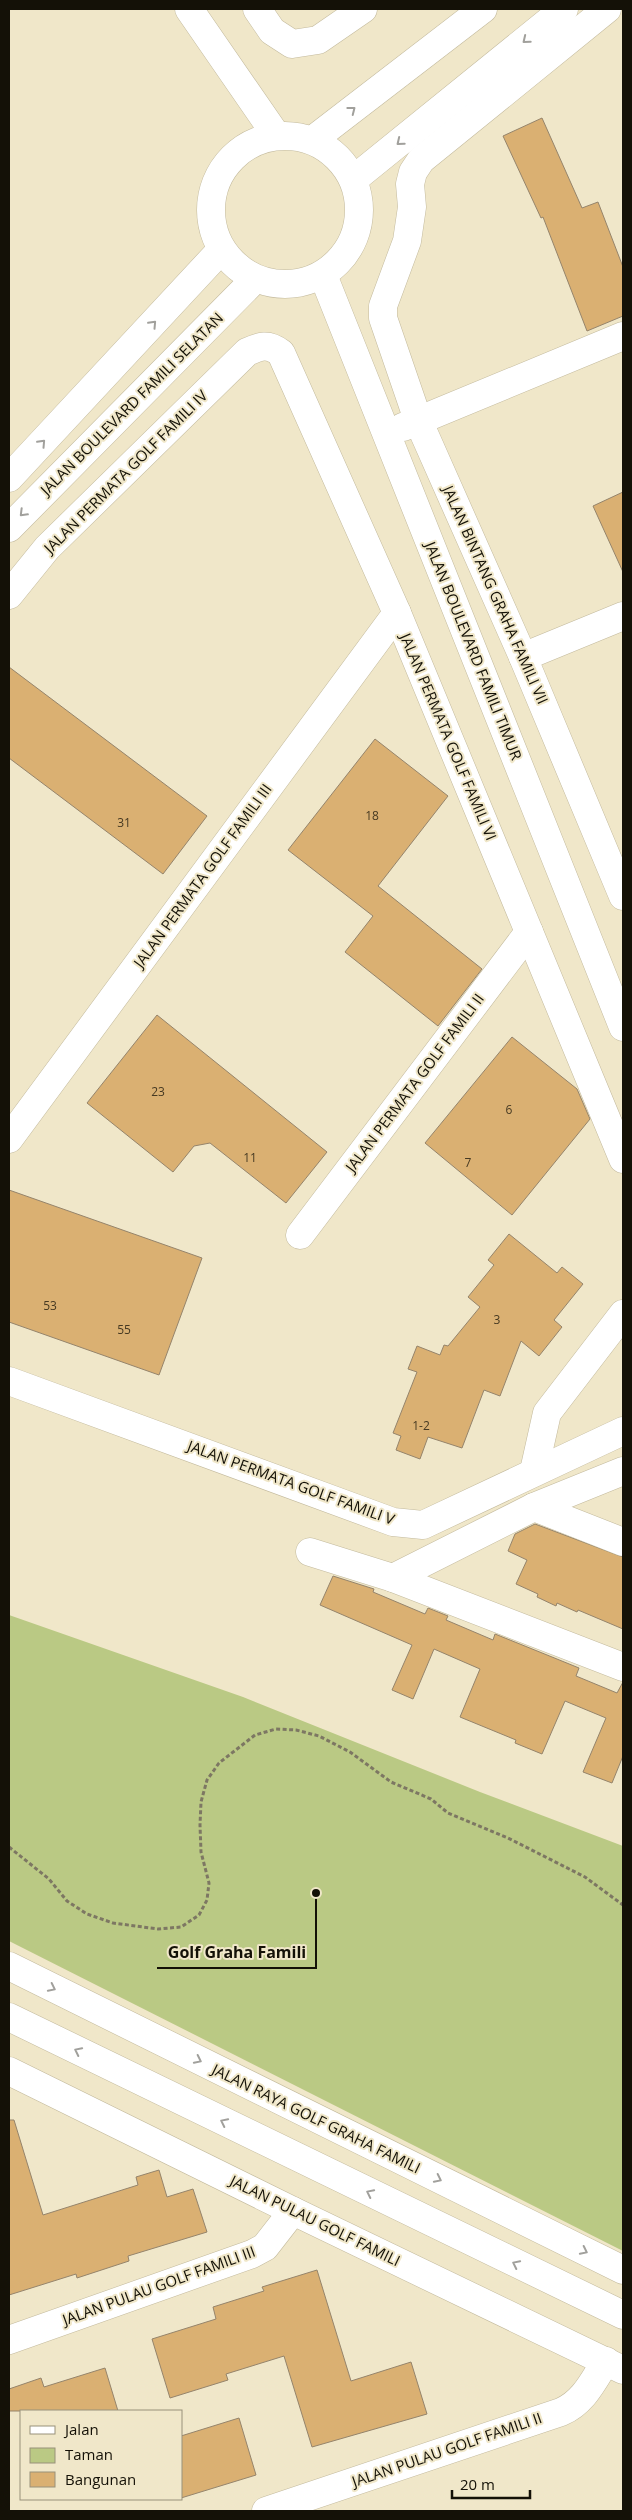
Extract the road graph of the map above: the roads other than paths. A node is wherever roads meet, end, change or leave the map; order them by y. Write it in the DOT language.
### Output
graph roads {
  1 [pos="190,9"];
  2 [pos="257,9"];
  3 [pos="362,9"];
  4 [pos="483,9"];
  5 [pos="564,9"];
  6 [pos="607,9"];
  7 [pos="276,135"];
  8 [pos="314,140"];
  9 [pos="354,179"];
  10 [pos="221,250"];
  11 [pos="323,275"];
  12 [pos="254,279"];
  13 [pos="623,336"];
  14 [pos="247,352"];
  15 [pos="418,420"];
  16 [pos="386,434"];
  17 [pos="9,478"];
  18 [pos="9,528"];
  19 [pos="9,595"];
  20 [pos="397,613"];
  21 [pos="623,616"];
  22 [pos="523,658"];
  23 [pos="615,853"];
  24 [pos="623,896"];
  25 [pos="529,932"];
  26 [pos="623,1027"];
  27 [pos="9,1140"];
  28 [pos="623,1159"];
  29 [pos="300,1235"];
  30 [pos="623,1314"];
  31 [pos="9,1381"];
  32 [pos="623,1431"];
  33 [pos="534,1471"];
  34 [pos="623,1471"];
  35 [pos="534,1507"];
  36 [pos="623,1542"];
  37 [pos="310,1552"];
  38 [pos="393,1578"];
  39 [pos="623,1667"];
  40 [pos="9,1966"];
  41 [pos="9,2017"];
  42 [pos="9,2071"];
  43 [pos="293,2211"];
  44 [pos="623,2270"];
  45 [pos="623,2315"];
  46 [pos="9,2340"];
  47 [pos="614,2365"];
  48 [pos="266,2511"];
  1 -- 7 [label="street"];
  2 -- 3 [label="street"];
  8 -- 4 [label="street, one-way"];
  5 -- 9 [label="street, one-way"];
  6 -- 15 [label="street, JALAN BINTANG GRAHA FAMILI VII"];
  7 -- 8 [label="street"];
  7 -- 10 [label="street"];
  8 -- 9 [label="street"];
  9 -- 11 [label="street"];
  10 -- 12 [label="street"];
  17 -- 10 [label="street, one-way"];
  11 -- 12 [label="street"];
  11 -- 16 [label="street, JALAN BOULEVARD FAMILI TIMUR"];
  12 -- 18 [label="street, JALAN BOULEVARD FAMILI SELATAN, one-way"];
  13 -- 15 [label="street"];
  14 -- 19 [label="street, JALAN PERMATA GOLF FAMILI IV"];
  14 -- 20 [label="street, JALAN PERMATA GOLF FAMILI VI"];
  15 -- 16 [label="street"];
  15 -- 22 [label="street, JALAN BINTANG GRAHA FAMILI VII"];
  16 -- 26 [label="street, JALAN BOULEVARD FAMILI TIMUR"];
  20 -- 25 [label="street, JALAN PERMATA GOLF FAMILI VI"];
  20 -- 27 [label="street, JALAN PERMATA GOLF FAMILI III"];
  21 -- 22 [label="street"];
  22 -- 23 [label="street, JALAN BINTANG GRAHA FAMILI VII"];
  23 -- 24 [label="street, JALAN BINTANG GRAHA FAMILI VII"];
  25 -- 28 [label="street, JALAN PERMATA GOLF FAMILI VI"];
  25 -- 29 [label="street, JALAN PERMATA GOLF FAMILI II"];
  30 -- 33 [label="street"];
  31 -- 33 [label="street, JALAN PERMATA GOLF FAMILI V"];
  32 -- 33 [label="street, JALAN PERMATA GOLF FAMILI V"];
  34 -- 35 [label="street"];
  35 -- 36 [label="street"];
  35 -- 38 [label="street"];
  37 -- 38 [label="street"];
  38 -- 39 [label="street"];
  40 -- 44 [label="street, JALAN RAYA GOLF GRAHA FAMILI, one-way"];
  45 -- 41 [label="street, one-way"];
  42 -- 43 [label="street, JALAN PULAU GOLF FAMILI"];
  43 -- 46 [label="street, JALAN PULAU GOLF FAMILI III"];
  43 -- 47 [label="street, JALAN PULAU GOLF FAMILI"];
  47 -- 48 [label="street, JALAN PULAU GOLF FAMILI II"];
}
